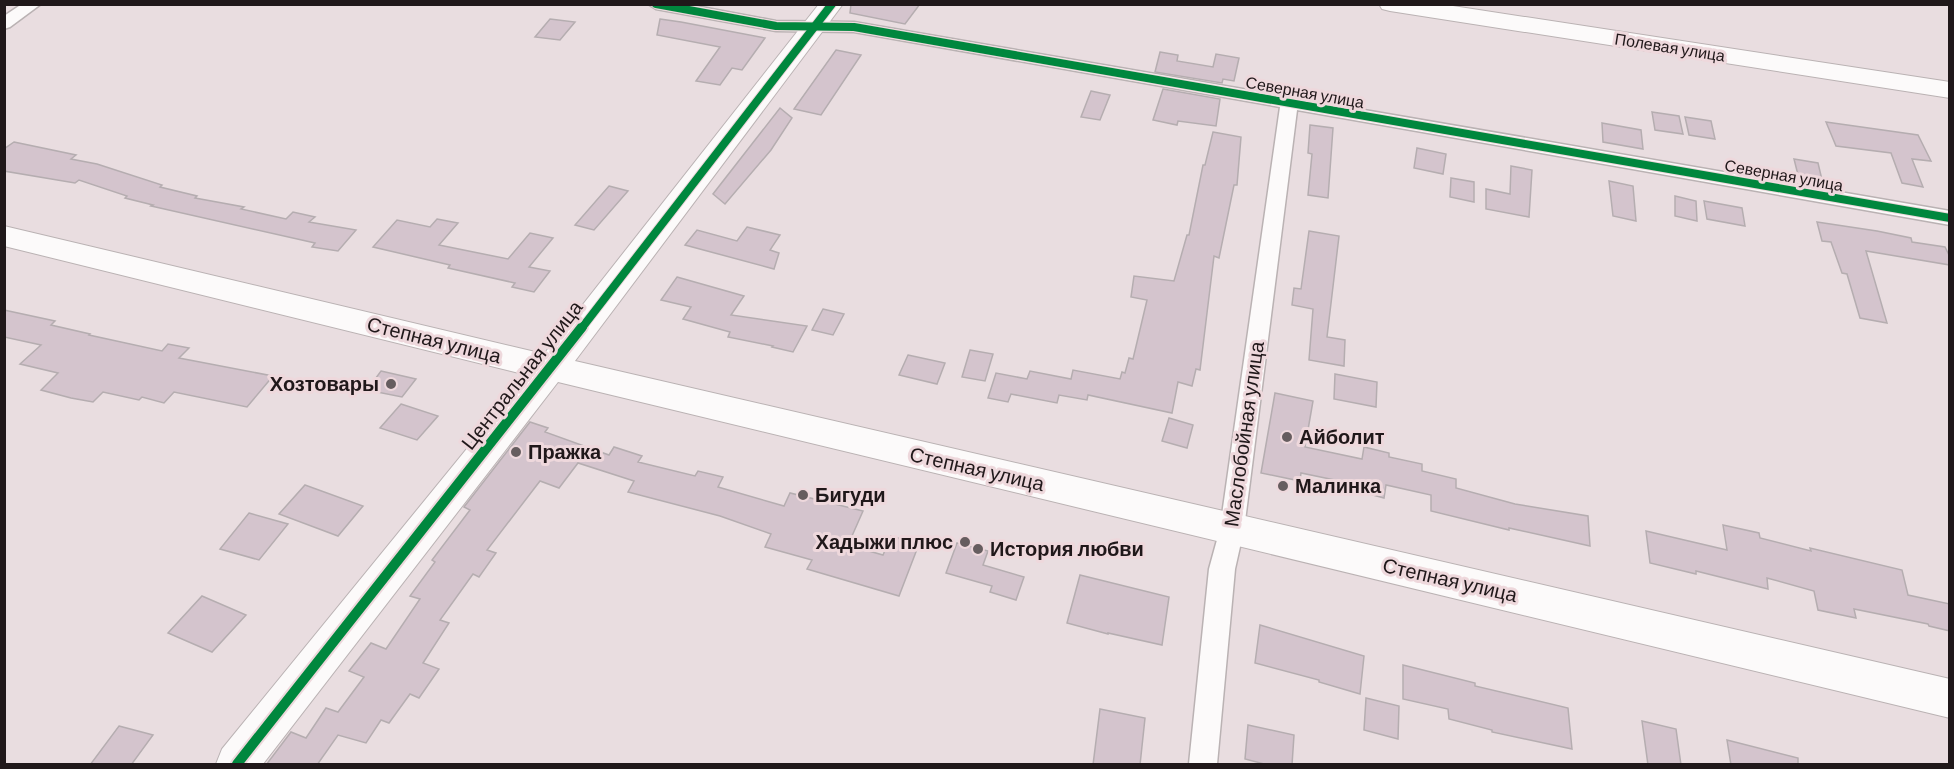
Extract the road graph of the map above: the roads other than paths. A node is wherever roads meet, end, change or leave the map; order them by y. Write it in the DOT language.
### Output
graph roads {
  1 [pos="33,4"];
  2 [pos="656,4"];
  3 [pos="1390,4"];
  4 [pos="1460,4"];
  5 [pos="824,15"];
  6 [pos="4,24"];
  7 [pos="1950,76"];
  8 [pos="1950,90"];
  9 [pos="1289,104"];
  10 [pos="1950,219"];
  11 [pos="4,236"];
  12 [pos="551,368"];
  13 [pos="1232,529"];
  14 [pos="1950,699"];
  15 [pos="237,765"];
  16 [pos="1203,765"];
  1 -- 6 [label="street"];
  2 -- 5 [label="street, Северная улица"];
  3 -- 8 [label="main road, Полевая улица"];
  4 -- 7 [label="main road, Полевая улица"];
  5 -- 9 [label="street, Северная улица"];
  5 -- 12 [label="main road, Центральная улица"];
  9 -- 10 [label="street, Северная улица"];
  9 -- 13 [label="street, Маслобойная улица"];
  11 -- 12 [label="main road, Степная улица"];
  12 -- 13 [label="main road, Степная улица"];
  12 -- 15 [label="main road, Центральная улица"];
  13 -- 14 [label="main road, Степная улица"];
  13 -- 16 [label="street, Маслобойная улица"];
}
